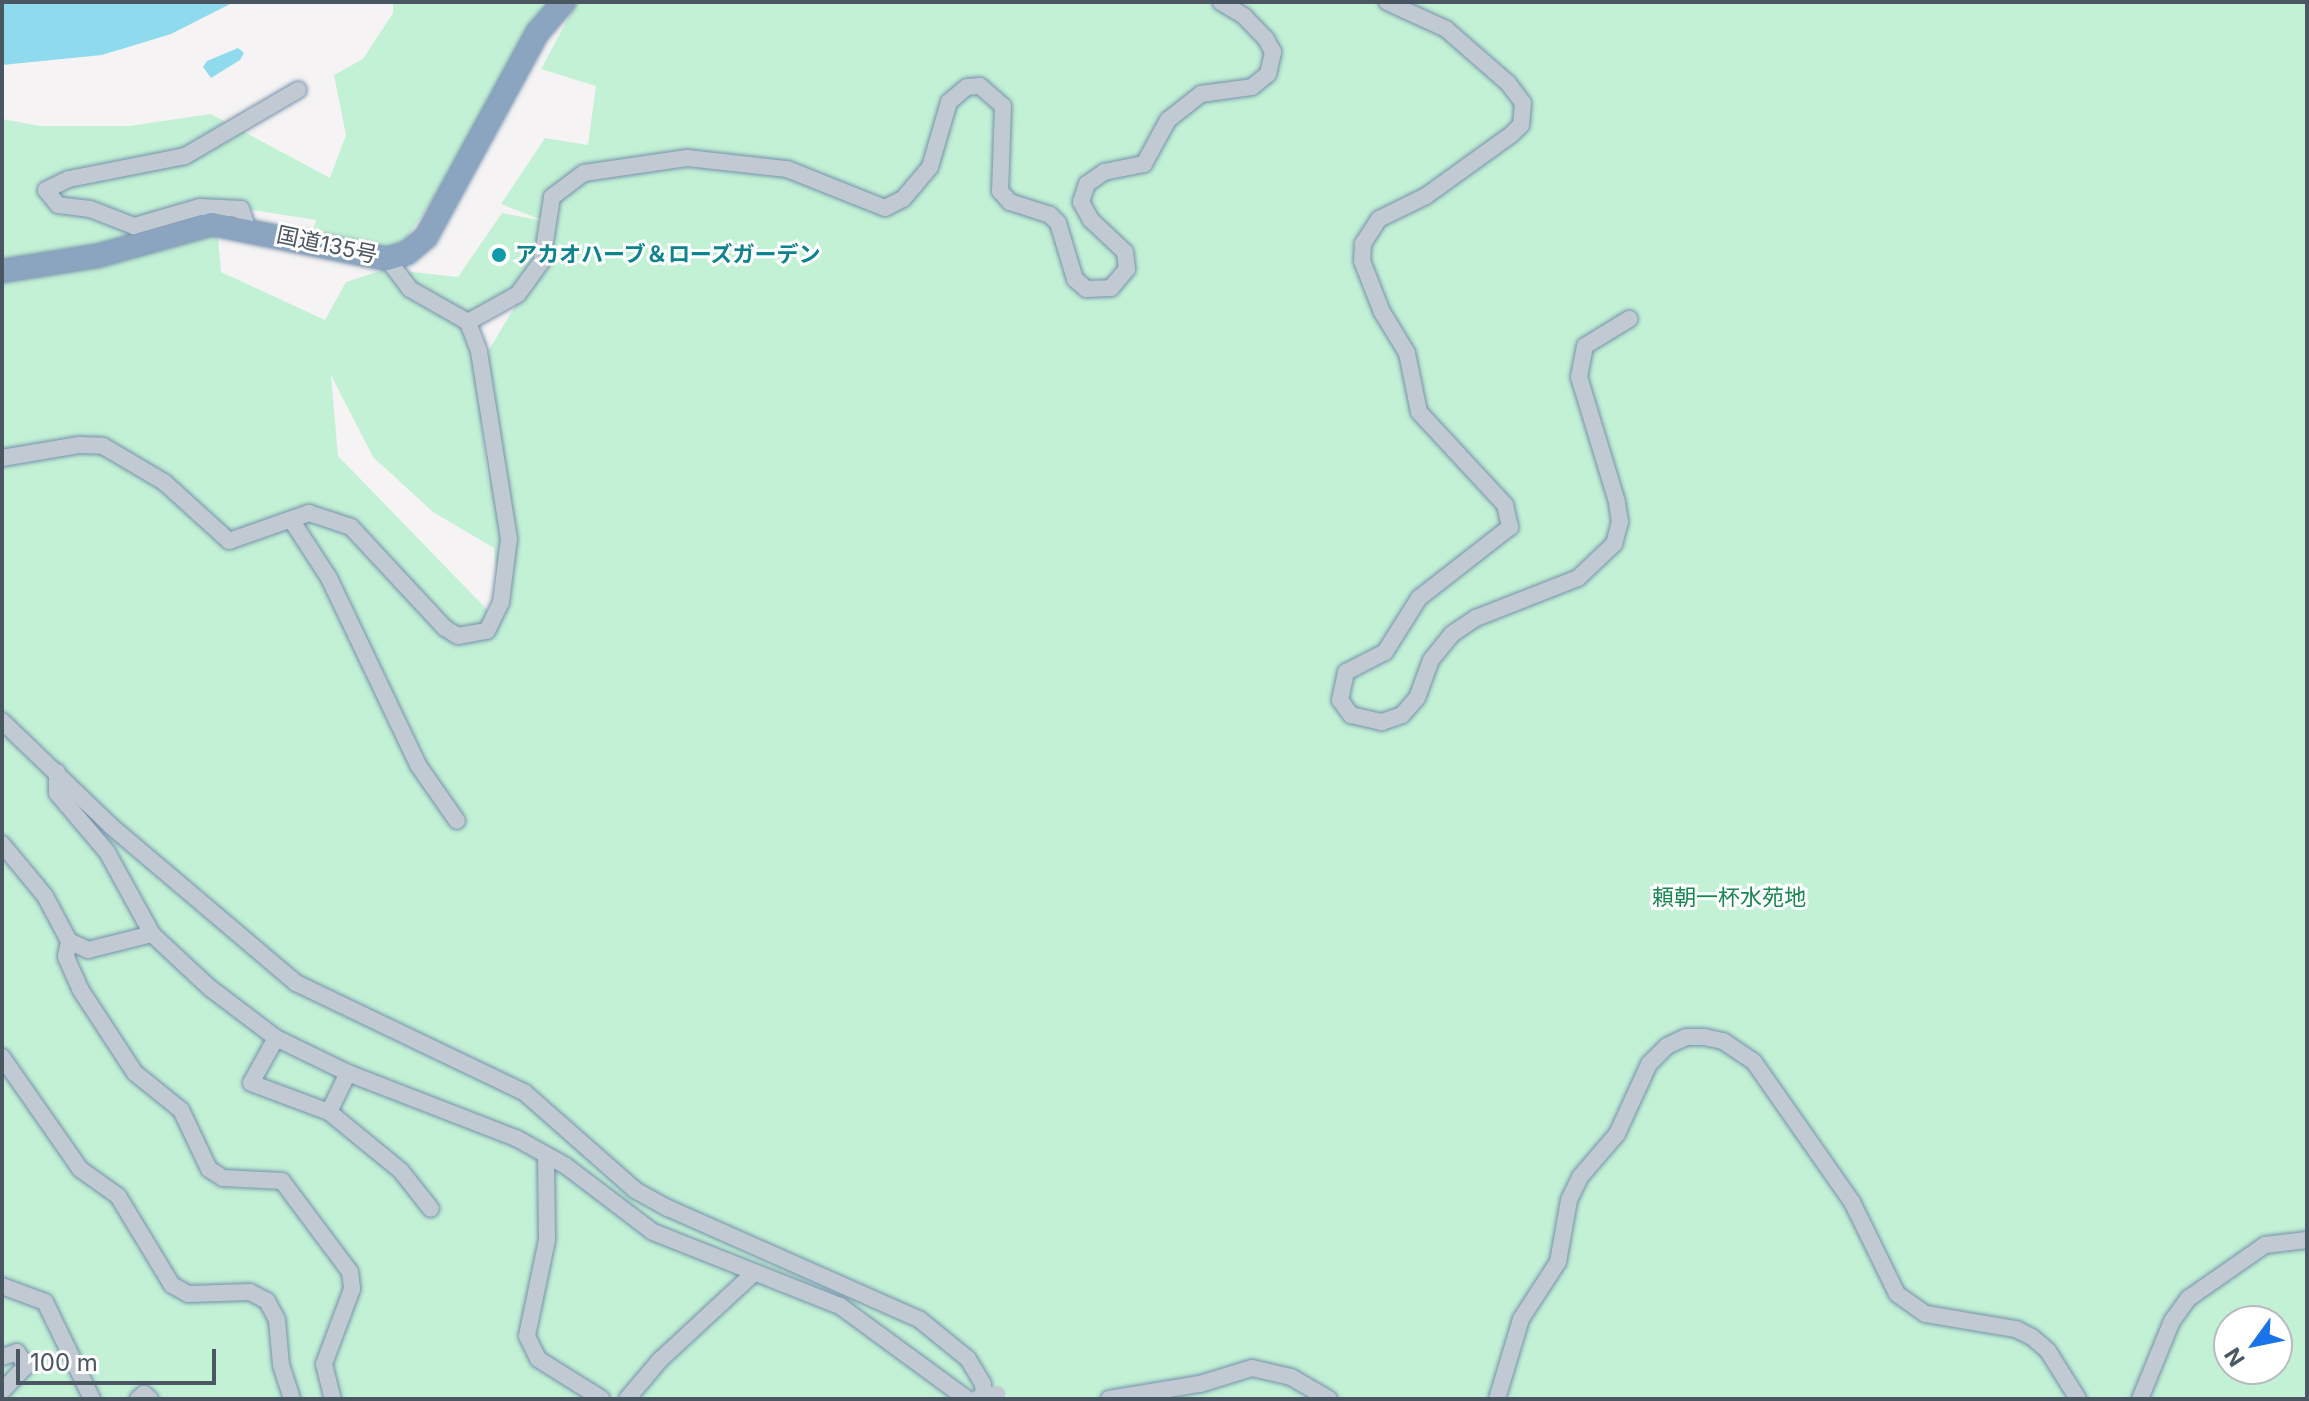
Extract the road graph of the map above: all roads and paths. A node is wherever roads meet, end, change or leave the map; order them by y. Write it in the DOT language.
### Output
graph roads {
  1 [pos="564,2"];
  2 [pos="1221,2"];
  3 [pos="1387,2"];
  4 [pos="298,90"];
  5 [pos="247,227"];
  6 [pos="387,259"];
  7 [pos="2,271"];
  8 [pos="1629,319"];
  9 [pos="468,322"];
  10 [pos="2,458"];
  11 [pos="292,521"];
  12 [pos="2,721"];
  13 [pos="57,772"];
  14 [pos="457,821"];
  15 [pos="2,844"];
  16 [pos="152,934"];
  17 [pos="69,941"];
  18 [pos="276,1038"];
  19 [pos="2,1057"];
  20 [pos="348,1073"];
  21 [pos="329,1112"];
  22 [pos="546,1156"];
  23 [pos="431,1209"];
  24 [pos="2307,1240"];
  25 [pos="755,1272"];
  26 [pos="2,1286"];
  27 [pos="2,1357"];
  28 [pos="2,1391"];
  29 [pos="990,1397"];
  30 [pos="92,1399"];
  31 [pos="138,1399"];
  32 [pos="150,1399"];
  33 [pos="292,1399"];
  34 [pos="333,1399"];
  35 [pos="602,1399"];
  36 [pos="627,1399"];
  37 [pos="967,1399"];
  38 [pos="977,1399"];
  39 [pos="1109,1399"];
  40 [pos="1329,1399"];
  41 [pos="1497,1399"];
  42 [pos="2078,1399"];
  43 [pos="2140,1399"];
  1 -- 6 [label="highway, 国道135号"];
  2 -- 9 [label="street"];
  3 -- 8 [label="street"];
  4 -- 5 [label="street"];
  5 -- 6 [label="highway, 国道135号"];
  5 -- 7 [label="highway, 国道135号"];
  6 -- 9 [label="street"];
  9 -- 11 [label="street"];
  10 -- 11 [label="street"];
  11 -- 14 [label="street"];
  12 -- 13 [label="street"];
  13 -- 16 [label="street"];
  13 -- 29 [label="street"];
  15 -- 17 [label="street"];
  16 -- 17 [label="street"];
  16 -- 18 [label="street"];
  17 -- 34 [label="street"];
  18 -- 20 [label="street"];
  18 -- 21 [label="street"];
  19 -- 33 [label="street"];
  20 -- 21 [label="street"];
  20 -- 22 [label="street"];
  21 -- 23 [label="street"];
  22 -- 25 [label="street"];
  22 -- 35 [label="street"];
  24 -- 43 [label="street"];
  25 -- 36 [label="street"];
  25 -- 37 [label="street"];
  26 -- 30 [label="street"];
  27 -- 28 [label="street"];
  29 -- 38 [label="street, bridge"];
  31 -- 32 [label="street"];
  39 -- 40 [label="street"];
  41 -- 42 [label="street"];
}
